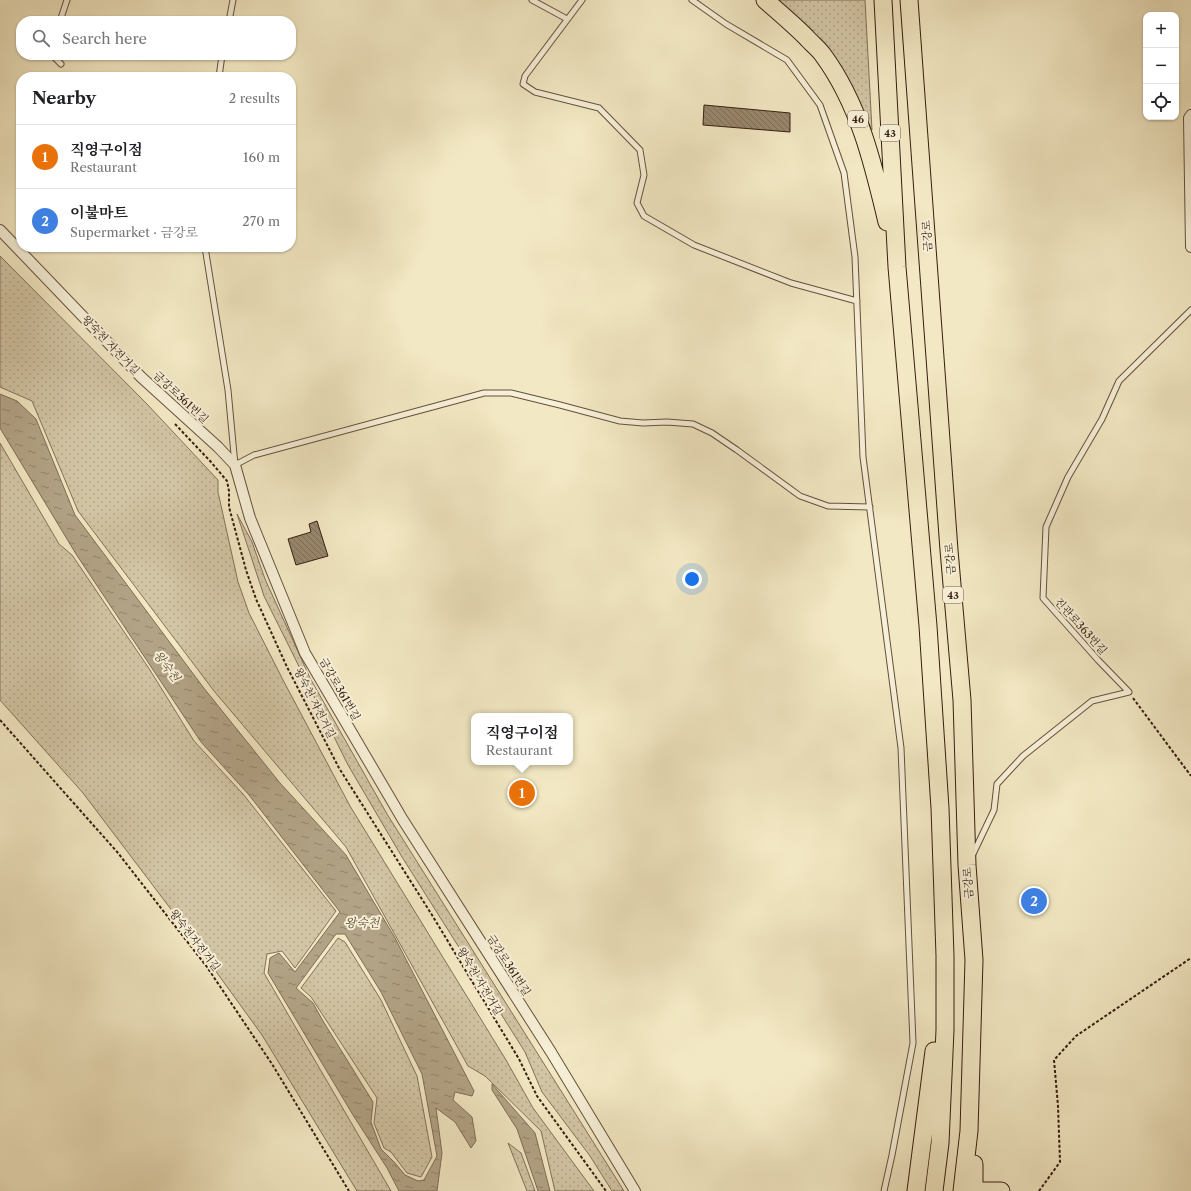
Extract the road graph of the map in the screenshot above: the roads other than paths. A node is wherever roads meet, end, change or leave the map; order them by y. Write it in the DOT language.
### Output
graph roads {
  1 [pos="67,0"];
  2 [pos="233,0"];
  3 [pos="532,0"];
  4 [pos="582,0"];
  5 [pos="692,0"];
  6 [pos="765,0"];
  7 [pos="883,0"];
  8 [pos="909,0"];
  9 [pos="62,16"];
  10 [pos="230,16"];
  11 [pos="567,19"];
  12 [pos="57,60"];
  13 [pos="221,60"];
  14 [pos="61,64"];
  15 [pos="219,72"];
  16 [pos="1191,115"];
  17 [pos="0,230"];
  18 [pos="1191,246"];
  19 [pos="16,247"];
  20 [pos="21,252"];
  21 [pos="206,252"];
  22 [pos="897,267"];
  23 [pos="857,301"];
  24 [pos="1191,310"];
  25 [pos="235,465"];
  26 [pos="870,507"];
  27 [pos="967,865"];
  28 [pos="946,956"];
  29 [pos="972,1051"];
  30 [pos="635,1191"];
  31 [pos="884,1191"];
  32 [pos="916,1191"];
  33 [pos="934,1191"];
  34 [pos="962,1191"];
  35 [pos="1001,1191"];
  1 -- 9 [label="lane"];
  2 -- 10 [label="lane"];
  3 -- 11 [label="lane"];
  4 -- 11 [label="lane"];
  5 -- 23 [label="lane"];
  6 -- 22 [label="highway, 46"];
  7 -- 22 [label="highway, 43"];
  8 -- 27 [label="highway, 금강로 / 43"];
  11 -- 23 [label="lane"];
  12 -- 14 [label="lane"];
  13 -- 15 [label="lane"];
  16 -- 18 [label="street"];
  17 -- 19 [label="street, 금강로361번길"];
  20 -- 25 [label="street, 금강로361번길"];
  21 -- 25 [label="lane"];
  22 -- 28 [label="highway, 43"];
  23 -- 26 [label="lane"];
  24 -- 27 [label="lane, 진관로363번길"];
  25 -- 26 [label="lane"];
  25 -- 30 [label="street, 금강로361번길"];
  26 -- 31 [label="lane"];
  27 -- 29 [label="highway, 금강로 / 43"];
  28 -- 32 [label="highway"];
  28 -- 33 [label="highway, 43"];
  29 -- 34 [label="highway, 금강로 / 43"];
  29 -- 35 [label="highway"];
}
